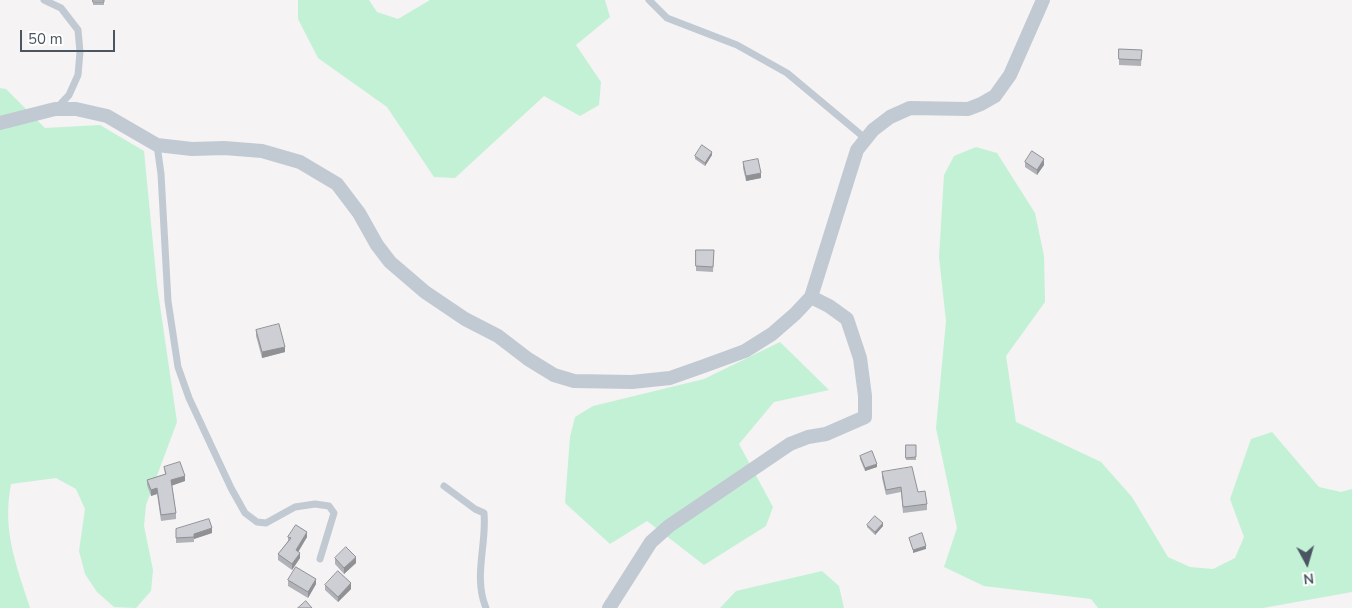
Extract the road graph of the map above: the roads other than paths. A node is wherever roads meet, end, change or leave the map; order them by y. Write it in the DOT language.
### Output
graph roads {
  1 [pos="44,0"];
  2 [pos="649,0"];
  3 [pos="1043,0"];
  4 [pos="56,109"];
  5 [pos="0,123"];
  6 [pos="866,139"];
  7 [pos="158,145"];
  8 [pos="811,297"];
  9 [pos="444,486"];
  10 [pos="320,559"];
  11 [pos="486,608"];
  12 [pos="608,608"];
  1 -- 4 [label="lane"];
  2 -- 6 [label="lane"];
  3 -- 6 [label="street"];
  4 -- 5 [label="street"];
  4 -- 7 [label="street"];
  6 -- 8 [label="street"];
  7 -- 8 [label="street"];
  7 -- 10 [label="lane"];
  8 -- 12 [label="street"];
  9 -- 11 [label="lane"];
}
